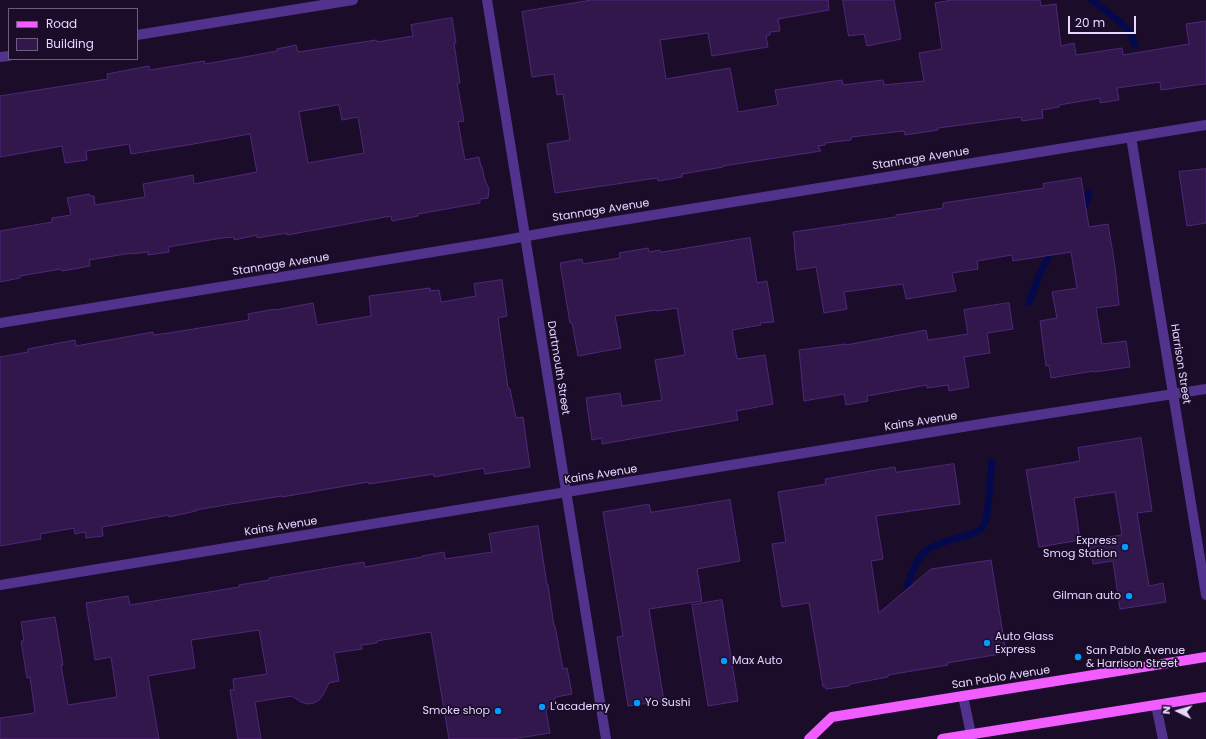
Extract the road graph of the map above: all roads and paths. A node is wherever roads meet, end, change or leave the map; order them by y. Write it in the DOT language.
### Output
graph roads {
  1 [pos="353,0"];
  2 [pos="487,0"];
  3 [pos="138,35"];
  4 [pos="1206,125"];
  5 [pos="1131,137"];
  6 [pos="525,237"];
  7 [pos="0,323"];
  8 [pos="1206,389"];
  9 [pos="1173,394"];
  10 [pos="566,492"];
  11 [pos="0,585"];
  12 [pos="1206,595"];
  13 [pos="1206,657"];
  14 [pos="963,696"];
  15 [pos="1206,697"];
  16 [pos="1156,705"];
  17 [pos="971,736"];
  18 [pos="606,739"];
  19 [pos="808,739"];
  20 [pos="942,739"];
  21 [pos="1163,739"];
  1 -- 3 [label="street"];
  2 -- 6 [label="street, Dartmouth Street"];
  4 -- 5 [label="street, Stannage Avenue"];
  5 -- 6 [label="street, Stannage Avenue"];
  5 -- 9 [label="street, Harrison Street"];
  6 -- 7 [label="street, Stannage Avenue"];
  6 -- 10 [label="street, Dartmouth Street"];
  8 -- 9 [label="street, Kains Avenue"];
  9 -- 10 [label="street, Kains Avenue"];
  9 -- 12 [label="street, Harrison Street"];
  10 -- 11 [label="street, Kains Avenue"];
  10 -- 18 [label="street, Dartmouth Street"];
  13 -- 14 [label="main road, San Pablo Avenue"];
  14 -- 17 [label="street"];
  14 -- 19 [label="main road, San Pablo Avenue"];
  15 -- 16 [label="main road"];
  16 -- 17 [label="main road"];
  16 -- 21 [label="street"];
  17 -- 20 [label="main road"];
}
